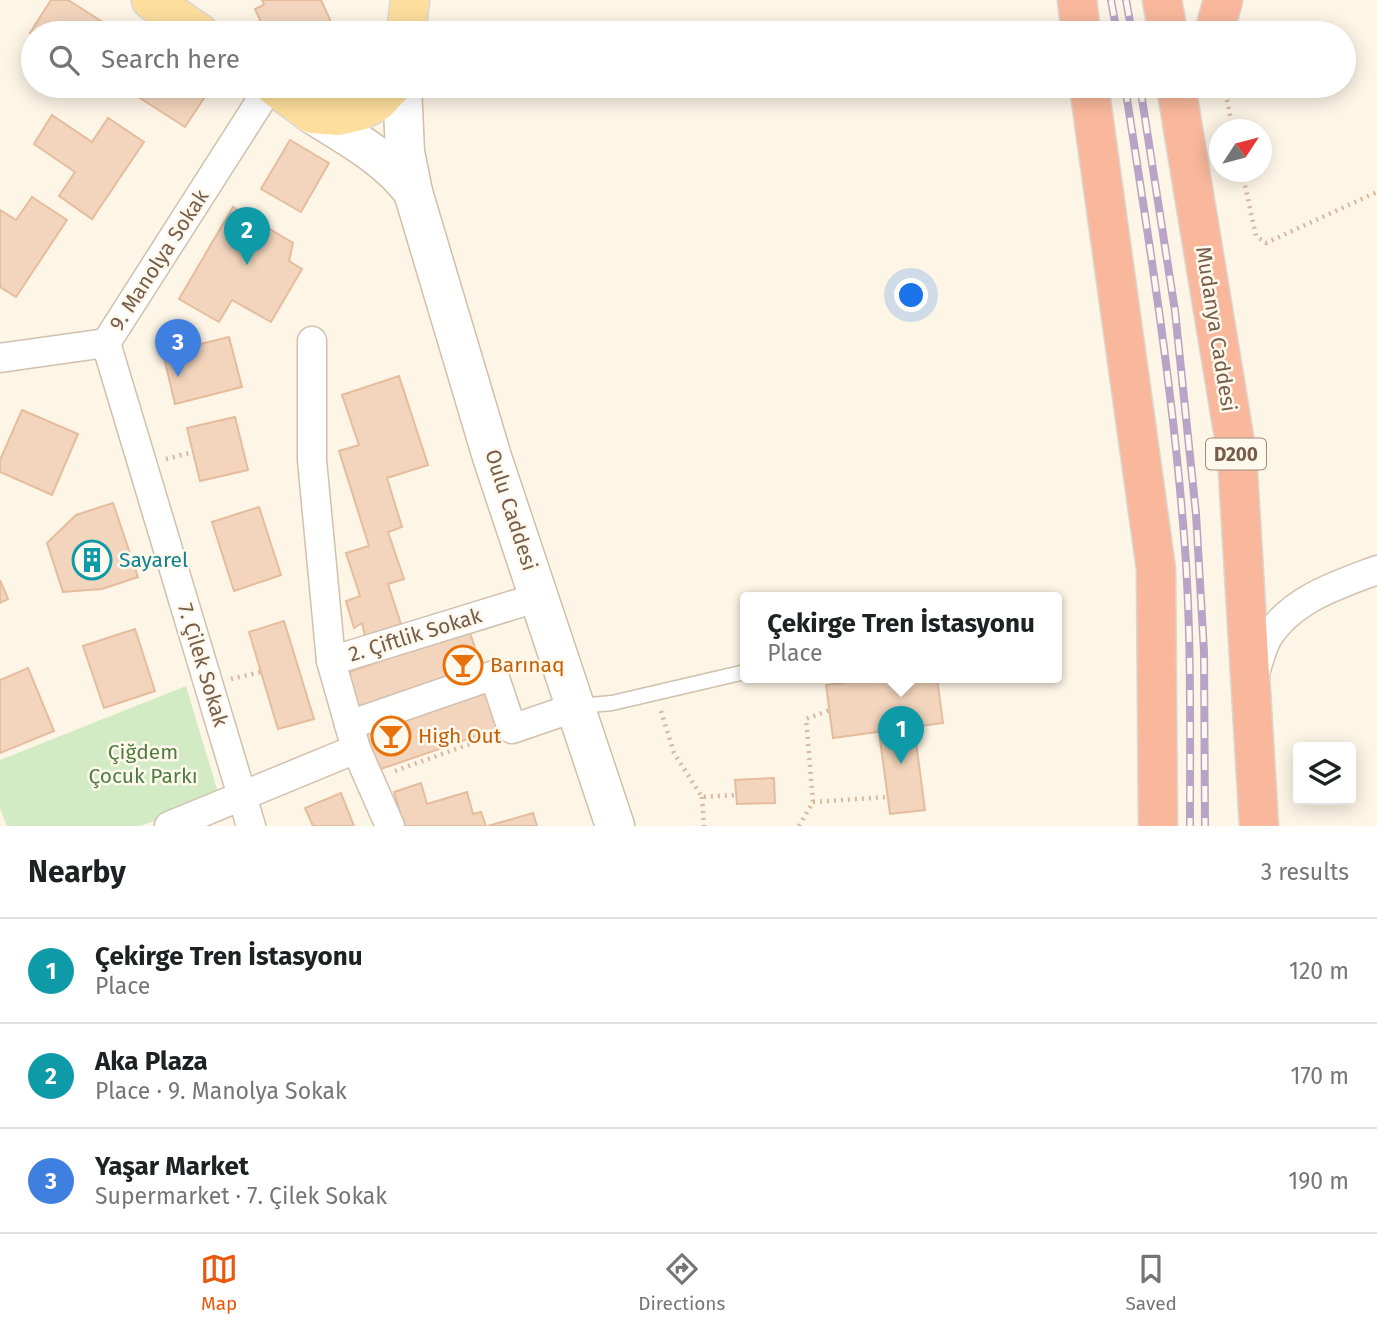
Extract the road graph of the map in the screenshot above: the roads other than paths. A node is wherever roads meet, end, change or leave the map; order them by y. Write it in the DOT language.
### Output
graph roads {
  1 [pos="410,0"];
  2 [pos="1077,0"];
  3 [pos="1162,0"];
  4 [pos="1223,0"];
  5 [pos="164,3"];
  6 [pos="185,21"];
  7 [pos="407,21"];
  8 [pos="1080,21"];
  9 [pos="1166,21"];
  10 [pos="1217,21"];
  11 [pos="264,98"];
  12 [pos="289,98"];
  13 [pos="381,98"];
  14 [pos="403,98"];
  15 [pos="1090,98"];
  16 [pos="1178,98"];
  17 [pos="1199,98"];
  18 [pos="312,114"];
  19 [pos="1187,154"];
  20 [pos="414,192"];
  21 [pos="312,341"];
  22 [pos="106,343"];
  23 [pos="0,358"];
  24 [pos="1377,570"];
  25 [pos="539,597"];
  26 [pos="331,661"];
  27 [pos="740,673"];
  28 [pos="1252,682"];
  29 [pos="576,707"];
  30 [pos="353,737"];
  31 [pos="243,797"];
  32 [pos="169,826"];
  33 [pos="251,826"];
  34 [pos="390,826"];
  35 [pos="615,826"];
  36 [pos="1158,826"];
  37 [pos="1259,826"];
  1 -- 7 [label="main road"];
  2 -- 8 [label="highway"];
  3 -- 9 [label="highway"];
  4 -- 10 [label="highway"];
  5 -- 6 [label="main road"];
  11 -- 22 [label="street, 9. Manolya Sokak"];
  12 -- 18 [label="main road"];
  13 -- 18 [label="main road"];
  14 -- 20 [label="street, Oulu Caddesi"];
  15 -- 36 [label="highway"];
  16 -- 19 [label="highway, Mudanya Caddesi / D200"];
  17 -- 19 [label="highway"];
  18 -- 20 [label="street"];
  19 -- 28 [label="highway, Mudanya Caddesi / D200"];
  20 -- 25 [label="street, Oulu Caddesi"];
  21 -- 26 [label="street"];
  22 -- 23 [label="street, 9. Manolya Sokak"];
  22 -- 31 [label="street, 7. Çilek Sokak"];
  24 -- 28 [label="street"];
  25 -- 26 [label="street, 2. Çiftlik Sokak"];
  25 -- 29 [label="street, Oulu Caddesi"];
  26 -- 30 [label="street, 2. Çiftlik Sokak"];
  27 -- 29 [label="lane"];
  28 -- 37 [label="highway, Mudanya Caddesi / D200"];
  29 -- 30 [label="street"];
  29 -- 35 [label="street, Oulu Caddesi"];
  30 -- 31 [label="street"];
  30 -- 34 [label="street, 2. Çiftlik Sokak"];
  31 -- 32 [label="street"];
  31 -- 33 [label="street, 7. Çilek Sokak"];
}
